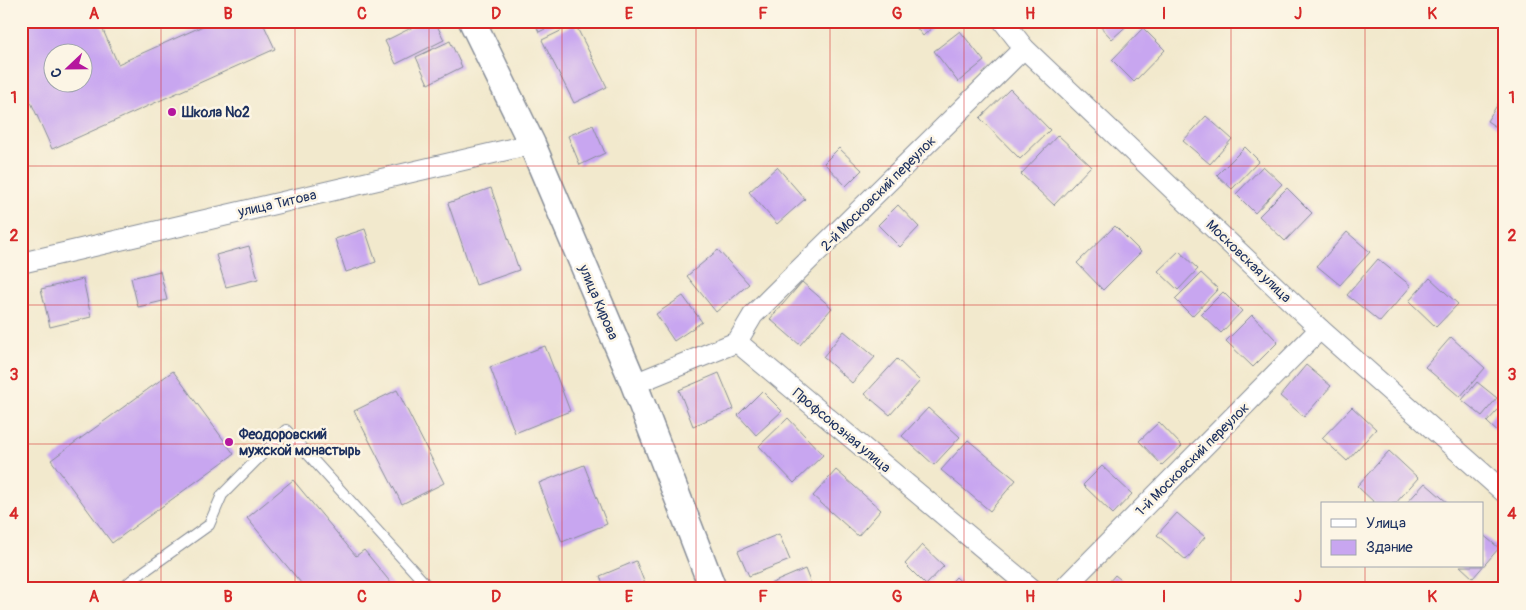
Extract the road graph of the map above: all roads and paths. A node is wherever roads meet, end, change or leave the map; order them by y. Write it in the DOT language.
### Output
graph roads {
  1 [pos="472,21"];
  2 [pos="1003,21"];
  3 [pos="1024,48"];
  4 [pos="532,144"];
  5 [pos="21,262"];
  6 [pos="1320,329"];
  7 [pos="737,342"];
  8 [pos="634,384"];
  9 [pos="1505,493"];
  10 [pos="122,589"];
  11 [pos="430,589"];
  12 [pos="713,589"];
  13 [pos="1032,589"];
  14 [pos="1063,589"];
  1 -- 4 [label="street, улица Кирова"];
  2 -- 3 [label="street, Московская улица"];
  3 -- 6 [label="street, Московская улица"];
  3 -- 7 [label="street, 2-й Московский переулок"];
  4 -- 5 [label="street, улица Титова"];
  4 -- 8 [label="street, улица Кирова"];
  6 -- 9 [label="street, Московская улица"];
  6 -- 14 [label="street, 1-й Московский переулок"];
  7 -- 8 [label="street"];
  7 -- 13 [label="street, Профсоюзная улица"];
  8 -- 12 [label="street, улица Кирова"];
  10 -- 11 [label="lane"];
}
